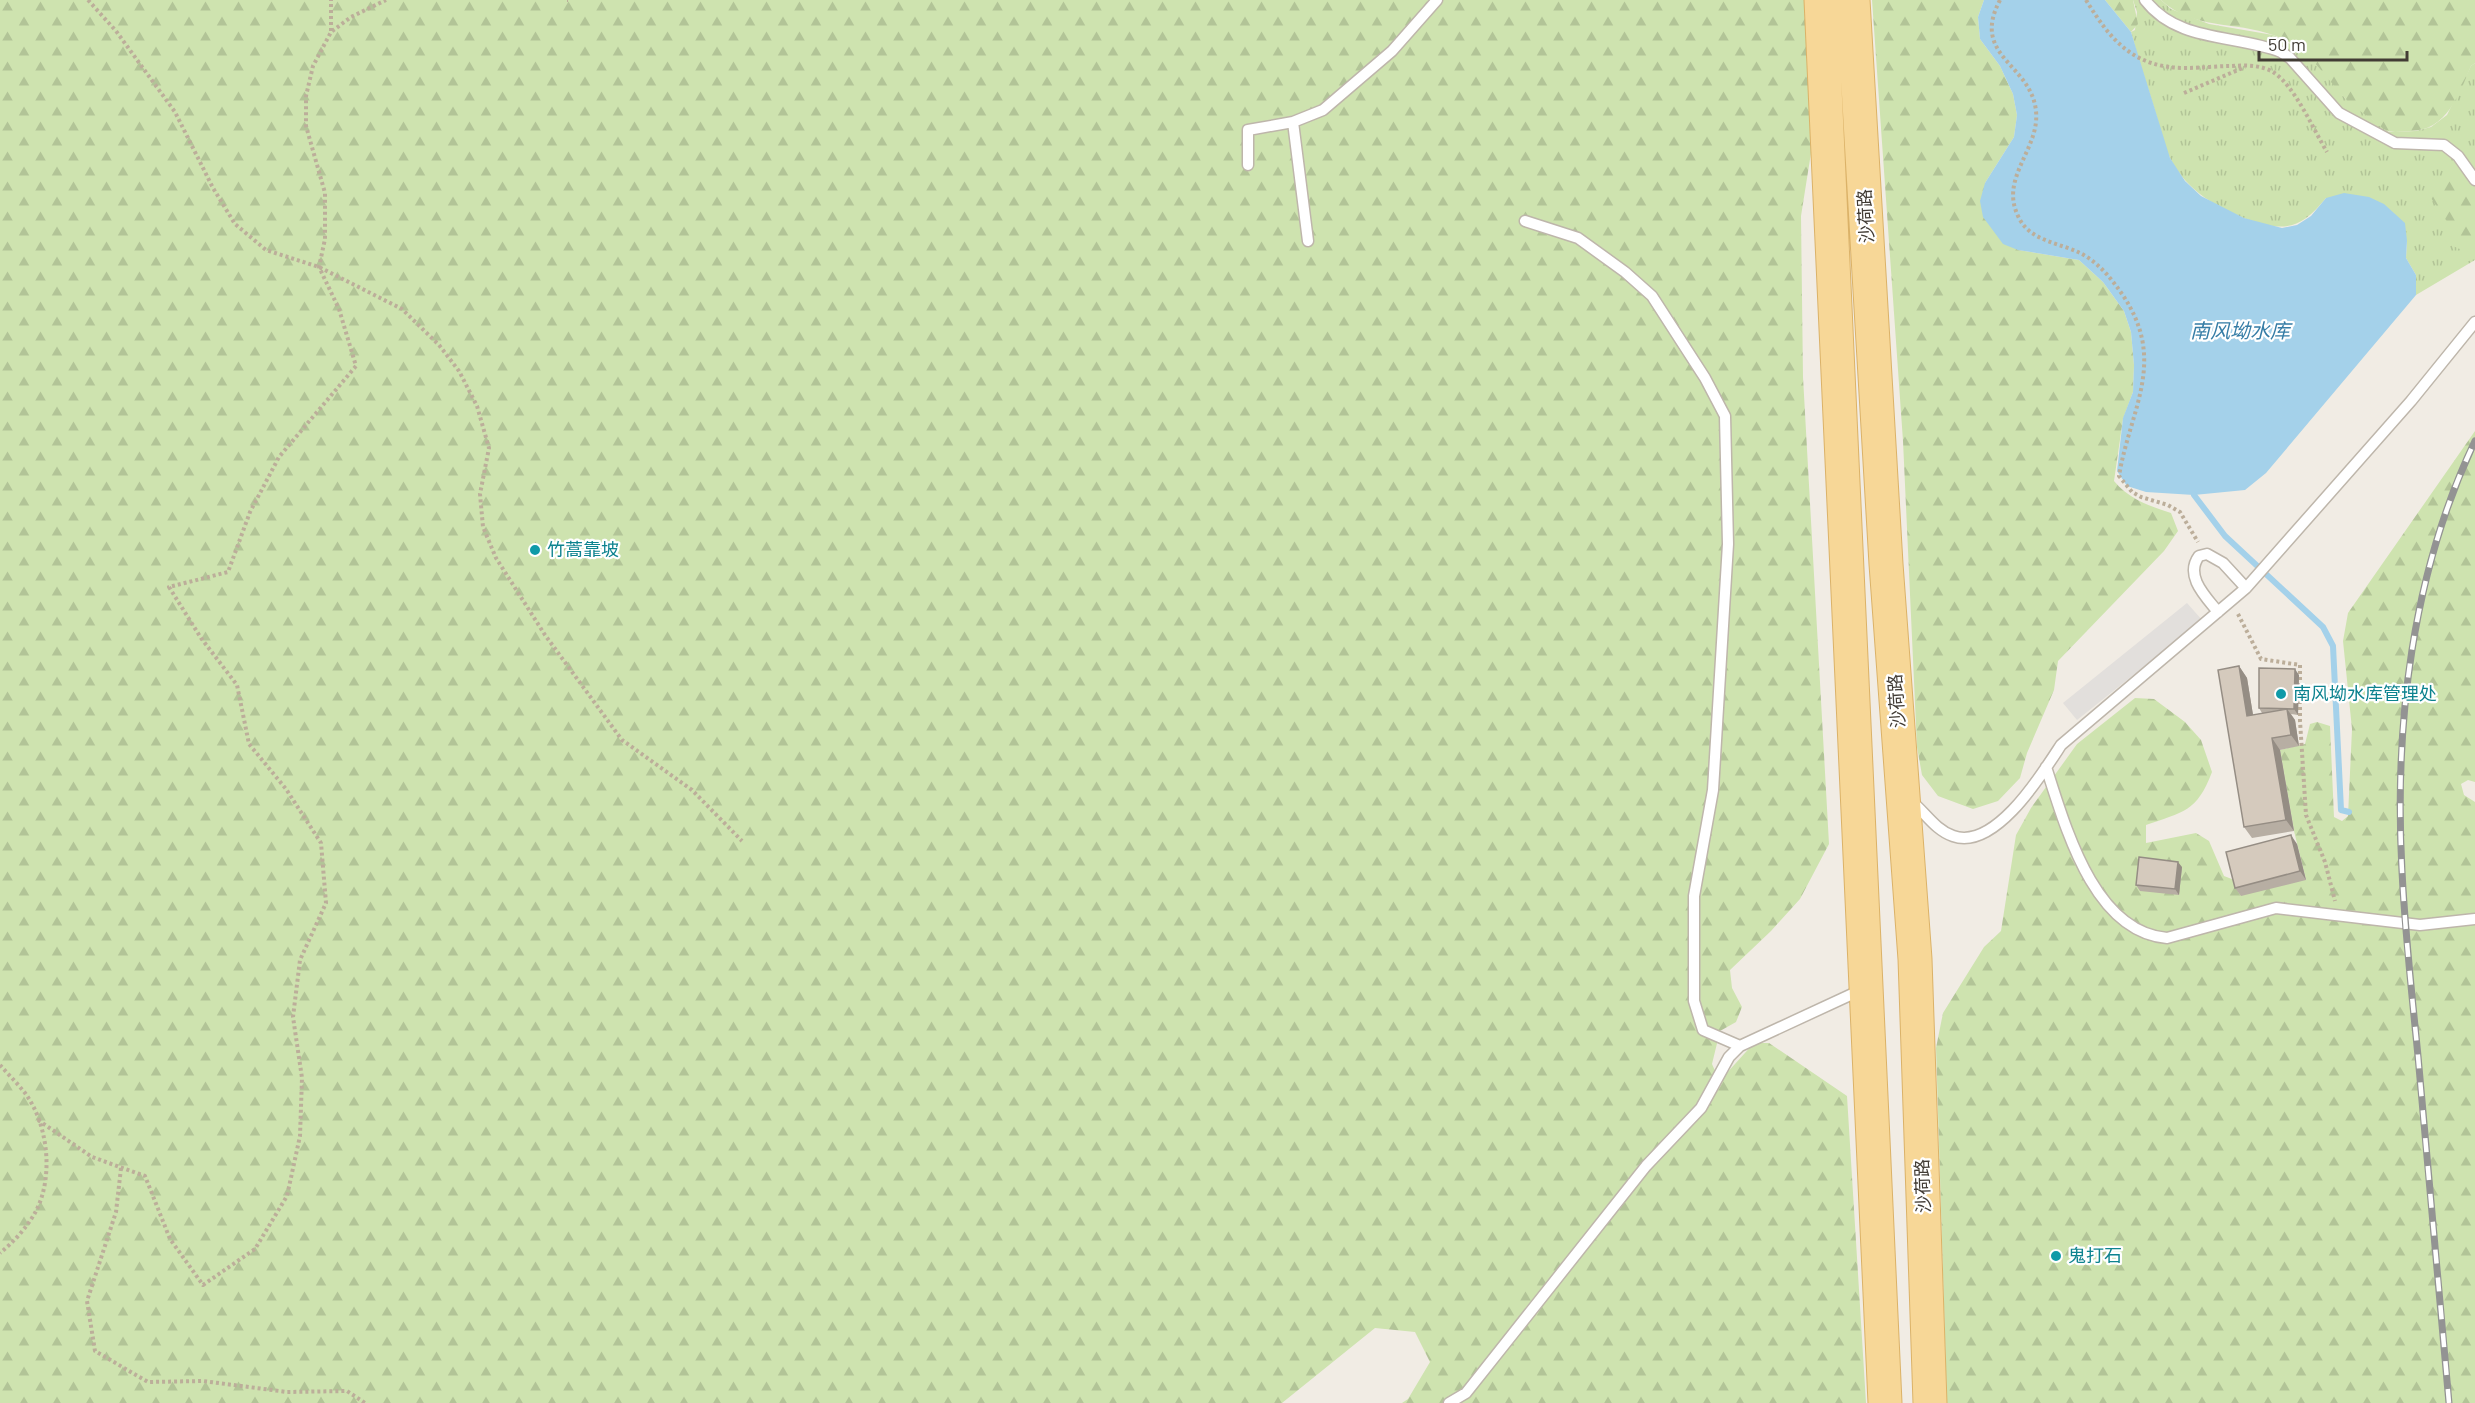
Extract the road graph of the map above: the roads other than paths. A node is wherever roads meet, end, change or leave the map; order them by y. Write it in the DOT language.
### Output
graph roads {
  1 [pos="1437,0"];
  2 [pos="1821,0"];
  3 [pos="1853,0"];
  4 [pos="2145,0"];
  5 [pos="1293,122"];
  6 [pos="1248,165"];
  7 [pos="2475,180"];
  8 [pos="1525,221"];
  9 [pos="1308,242"];
  10 [pos="2475,322"];
  11 [pos="2246,588"];
  12 [pos="2218,612"];
  13 [pos="2046,767"];
  14 [pos="1904,795"];
  15 [pos="2475,919"];
  16 [pos="1868,987"];
  17 [pos="1740,1046"];
  18 [pos="1449,1403"];
  19 [pos="1886,1403"];
  20 [pos="1930,1403"];
  1 -- 5 [label="lane"];
  2 -- 16 [label="main road, 沙荷路"];
  3 -- 14 [label="main road, 沙荷路"];
  4 -- 7 [label="lane"];
  5 -- 6 [label="lane"];
  5 -- 9 [label="lane"];
  8 -- 17 [label="lane"];
  10 -- 11 [label="lane"];
  11 -- 12 [label="lane"];
  11 -- 12 [label="lane"];
  12 -- 13 [label="lane"];
  13 -- 14 [label="lane"];
  13 -- 15 [label="lane"];
  14 -- 20 [label="main road, 沙荷路"];
  16 -- 17 [label="lane"];
  16 -- 19 [label="main road, 沙荷路"];
  17 -- 18 [label="lane"];
}
